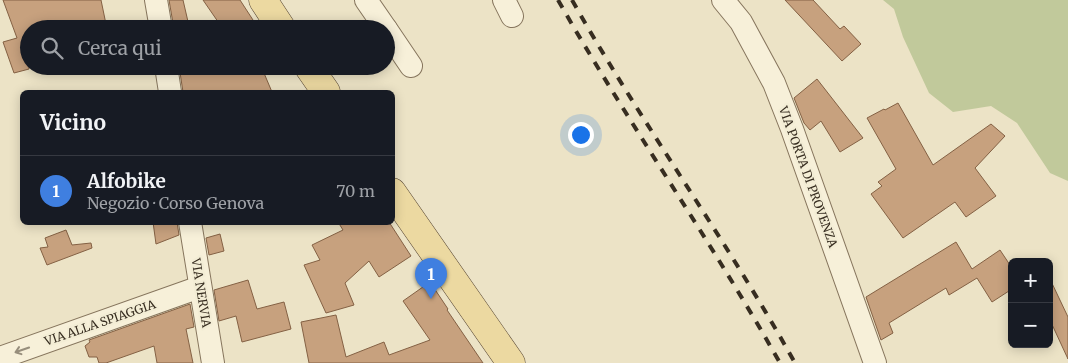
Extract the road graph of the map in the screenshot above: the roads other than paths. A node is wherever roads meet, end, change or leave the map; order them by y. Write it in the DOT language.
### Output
graph roads {
  1 [pos="156,0"];
  2 [pos="262,0"];
  3 [pos="366,0"];
  4 [pos="724,0"];
  5 [pos="159,20"];
  6 [pos="276,20"];
  7 [pos="380,20"];
  8 [pos="395,42"];
  9 [pos="411,66"];
  10 [pos="167,75"];
  11 [pos="314,75"];
  12 [pos="170,90"];
  13 [pos="325,90"];
  14 [pos="395,196"];
  15 [pos="190,225"];
  16 [pos="200,288"];
  17 [pos="0,358"];
  18 [pos="213,363"];
  19 [pos="511,363"];
  20 [pos="875,363"];
  1 -- 5 [label="street"];
  2 -- 6 [label="main road"];
  3 -- 7 [label="street"];
  4 -- 20 [label="street, VIA PORTA DI PROVENZA"];
  8 -- 9 [label="street"];
  10 -- 12 [label="street"];
  11 -- 13 [label="main road"];
  14 -- 19 [label="main road"];
  15 -- 16 [label="street, VIA NERVIA"];
  16 -- 17 [label="street, VIA ALLA SPIAGGIA, one-way"];
  16 -- 18 [label="street, VIA NERVIA"];
}
